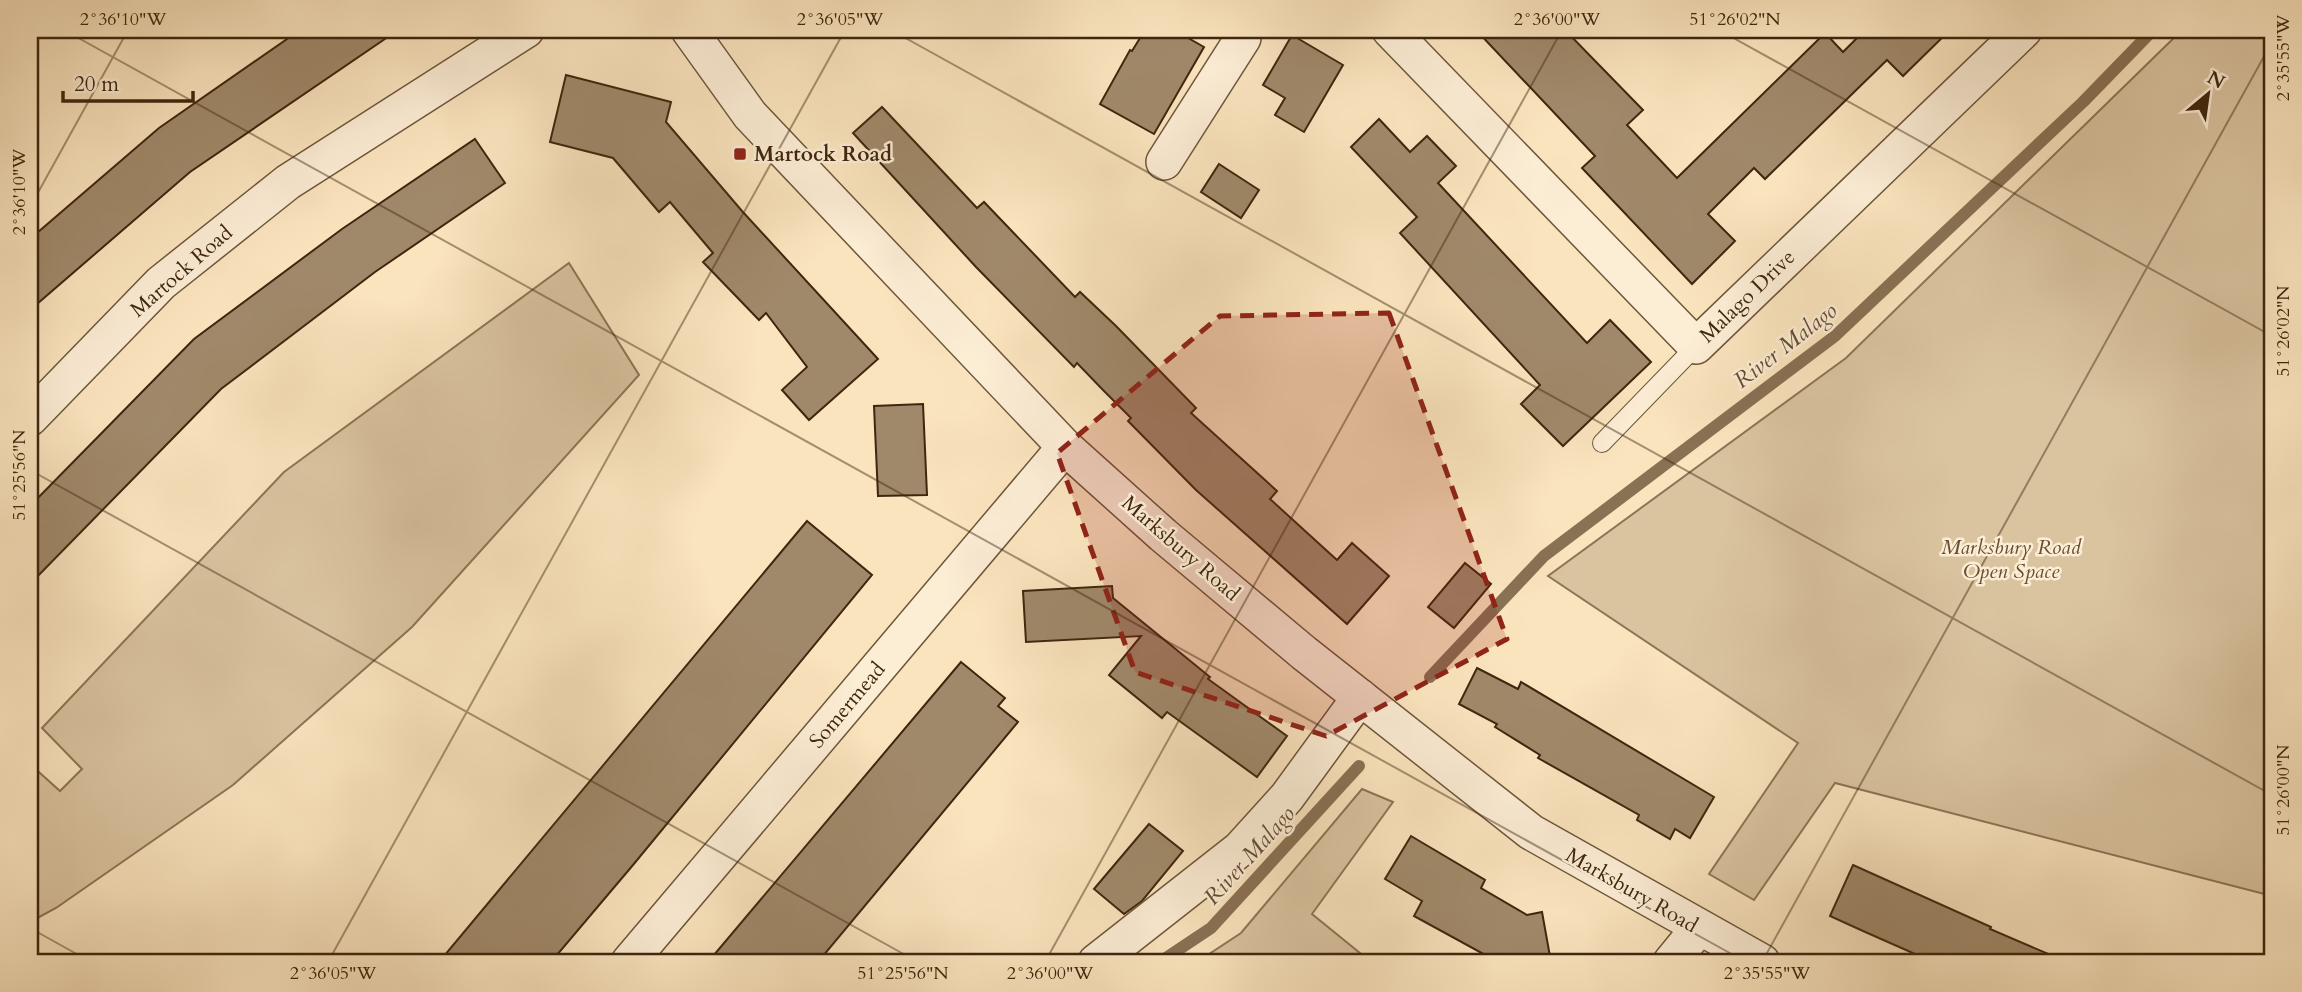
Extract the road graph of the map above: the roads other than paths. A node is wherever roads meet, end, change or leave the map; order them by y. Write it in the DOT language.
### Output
graph roads {
  1 [pos="526,30"];
  2 [pos="689,30"];
  3 [pos="1390,30"];
  4 [pos="2024,30"];
  5 [pos="1241,33"];
  6 [pos="1164,162"];
  7 [pos="1696,346"];
  8 [pos="30,418"];
  9 [pos="1602,443"];
  10 [pos="1065,447"];
  11 [pos="1366,702"];
  12 [pos="1698,929"];
  13 [pos="629,962"];
  14 [pos="1097,962"];
  15 [pos="1671,962"];
  16 [pos="1762,962"];
  1 -- 8 [label="street, Martock Road"];
  2 -- 10 [label="street, Marksbury Road"];
  3 -- 7 [label="street, Malago Drive"];
  4 -- 7 [label="street, Malago Drive"];
  5 -- 6 [label="street"];
  7 -- 9 [label="lane"];
  10 -- 11 [label="street, Marksbury Road"];
  10 -- 13 [label="street, Somermead"];
  11 -- 12 [label="street, Marksbury Road"];
  11 -- 14 [label="street"];
  12 -- 15 [label="street"];
  12 -- 16 [label="street, Marksbury Road"];
}
